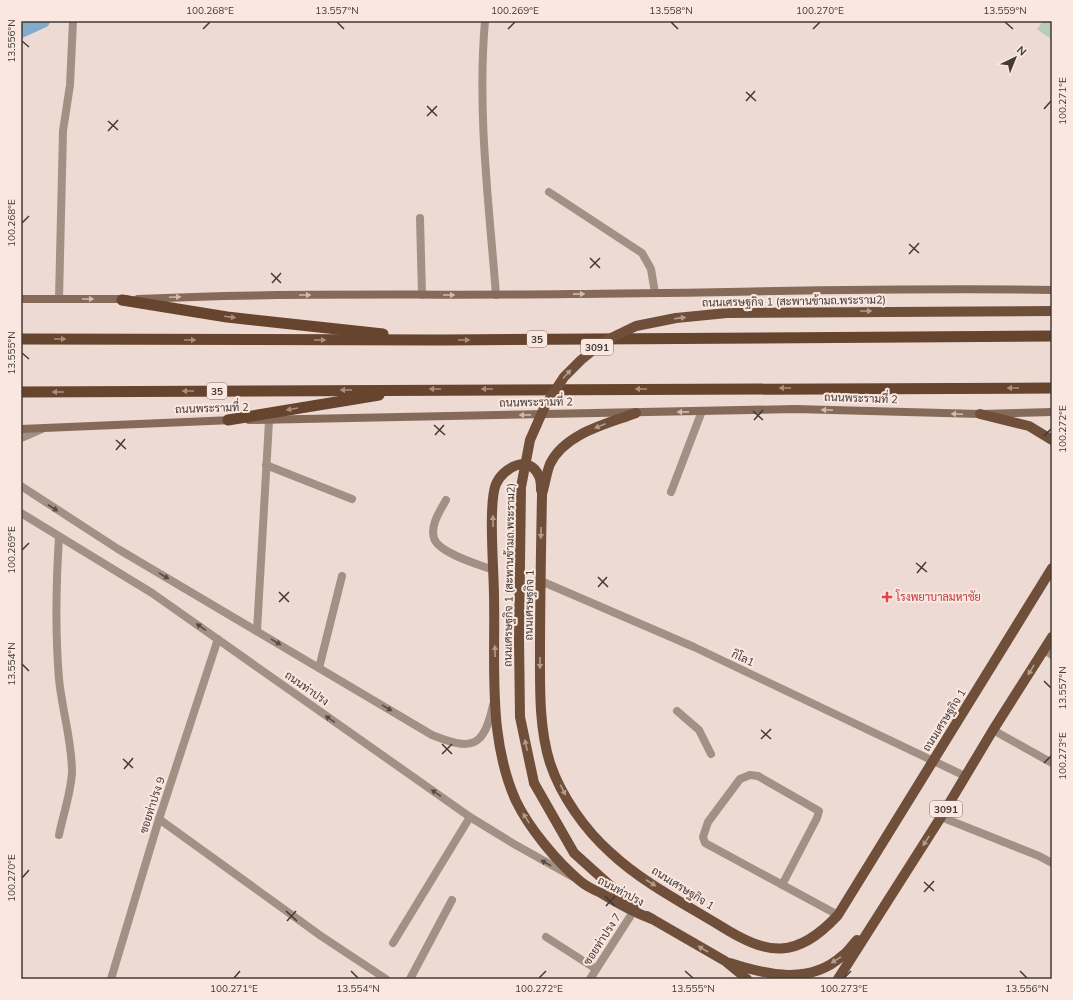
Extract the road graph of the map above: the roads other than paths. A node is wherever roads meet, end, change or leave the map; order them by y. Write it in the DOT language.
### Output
graph roads {
  1 [pos="73,21"];
  2 [pos="485,21"];
  3 [pos="549,192"];
  4 [pos="420,218"];
  5 [pos="1052,290"];
  6 [pos="655,293"];
  7 [pos="422,295"];
  8 [pos="496,295"];
  9 [pos="21,299"];
  10 [pos="58,299"];
  11 [pos="122,300"];
  12 [pos="1052,311"];
  13 [pos="1052,336"];
  14 [pos="21,339"];
  15 [pos="442,340"];
  16 [pos="1052,388"];
  17 [pos="413,389"];
  18 [pos="21,392"];
  19 [pos="702,411"];
  20 [pos="1052,412"];
  21 [pos="636,413"];
  22 [pos="980,414"];
  23 [pos="228,420"];
  24 [pos="269,420"];
  25 [pos="21,429"];
  26 [pos="42,429"];
  27 [pos="21,438"];
  28 [pos="1052,440"];
  29 [pos="266,465"];
  30 [pos="21,486"];
  31 [pos="671,492"];
  32 [pos="542,494"];
  33 [pos="352,499"];
  34 [pos="446,500"];
  35 [pos="21,513"];
  36 [pos="59,536"];
  37 [pos="1052,568"];
  38 [pos="494,570"];
  39 [pos="342,576"];
  40 [pos="541,582"];
  41 [pos="256,631"];
  42 [pos="1052,637"];
  43 [pos="218,639"];
  44 [pos="1048,652"];
  45 [pos="318,668"];
  46 [pos="496,694"];
  47 [pos="676,712"];
  48 [pos="993,730"];
  49 [pos="711,754"];
  50 [pos="934,760"];
  51 [pos="1052,763"];
  52 [pos="965,776"];
  53 [pos="470,817"];
  54 [pos="941,818"];
  55 [pos="159,819"];
  56 [pos="59,834"];
  57 [pos="1052,863"];
  58 [pos="580,882"];
  59 [pos="782,885"];
  60 [pos="452,900"];
  61 [pos="633,912"];
  62 [pos="838,915"];
  63 [pos="652,919"];
  64 [pos="873,922"];
  65 [pos="546,937"];
  66 [pos="393,943"];
  67 [pos="725,961"];
  68 [pos="596,969"];
  69 [pos="111,979"];
  70 [pos="386,979"];
  71 [pos="410,979"];
  72 [pos="590,979"];
  73 [pos="747,979"];
  74 [pos="838,979"];
  1 -- 10 [label="street"];
  2 -- 8 [label="street"];
  3 -- 6 [label="street"];
  4 -- 7 [label="street"];
  5 -- 6 [label="main road"];
  8 -- 6 [label="main road, one-way"];
  7 -- 8 [label="main road, one-way"];
  11 -- 7 [label="main road, one-way"];
  9 -- 10 [label="main road"];
  10 -- 11 [label="main road, one-way"];
  11 -- 15 [label="highway, one-way"];
  63 -- 12 [label="main road, ถนนเศรษฐกิจ 1 (สะพานข้ามถ.พระราม2) / 3091, one-way, bridge"];
  15 -- 13 [label="highway, 35, one-way"];
  14 -- 15 [label="highway, 35, one-way"];
  16 -- 17 [label="highway, ถนนพระรามที่ 2 / 35, one-way"];
  17 -- 18 [label="highway, ถนนพระรามที่ 2 / 35, one-way"];
  17 -- 23 [label="highway, one-way"];
  19 -- 21 [label="main road, ถนนพระรามที่ 2, one-way"];
  22 -- 19 [label="main road, ถนนพระรามที่ 2, one-way"];
  19 -- 31 [label="street"];
  20 -- 22 [label="main road, ถนนพระรามที่ 2"];
  21 -- 24 [label="main road, ถนนพระรามที่ 2, one-way"];
  21 -- 32 [label="main road, ถนนเศรษฐกิจ 1, one-way"];
  22 -- 28 [label="main road"];
  23 -- 24 [label="main road, ถนนพระรามที่ 2"];
  23 -- 26 [label="main road, ถนนพระรามที่ 2"];
  24 -- 29 [label="street"];
  25 -- 26 [label="main road, ถนนพระรามที่ 2"];
  26 -- 27 [label="street"];
  29 -- 33 [label="street"];
  29 -- 41 [label="street"];
  30 -- 41 [label="street, ถนนท่าปรง, one-way"];
  38 -- 32 [label="main road, ถนนท่าปรง, one-way"];
  32 -- 40 [label="main road, ถนนเศรษฐกิจ 1, one-way"];
  34 -- 38 [label="street"];
  35 -- 36 [label="street, ถนนท่าปรง"];
  43 -- 36 [label="street, ถนนท่าปรง, one-way"];
  36 -- 56 [label="street"];
  37 -- 50 [label="main road, ถนนเศรษฐกิจ 1"];
  46 -- 38 [label="main road, ถนนท่าปรง, one-way"];
  39 -- 45 [label="street"];
  40 -- 50 [label="street, กิโล1"];
  40 -- 62 [label="main road, ถนนเศรษฐกิจ 1, one-way"];
  41 -- 45 [label="street, ถนนท่าปรง, one-way"];
  42 -- 44 [label="main road, 3091"];
  53 -- 43 [label="street, ถนนท่าปรง, one-way"];
  43 -- 55 [label="street, ซอยท่าปรง 9"];
  44 -- 48 [label="main road, 3091, one-way"];
  45 -- 46 [label="street, ถนนท่าปรง, one-way"];
  58 -- 46 [label="main road, ถนนท่าปรง, one-way"];
  47 -- 49 [label="street"];
  48 -- 51 [label="street"];
  48 -- 52 [label="main road, 3091"];
  50 -- 52 [label="street, กิโล1"];
  50 -- 62 [label="main road, ถนนเศรษฐกิจ 1"];
  52 -- 54 [label="main road, 3091"];
  58 -- 53 [label="street, ถนนท่าปรง, one-way"];
  53 -- 66 [label="street"];
  54 -- 57 [label="street"];
  54 -- 64 [label="main road, 3091, one-way"];
  55 -- 69 [label="street, ซอยท่าปรง 9"];
  55 -- 70 [label="street"];
  58 -- 61 [label="main road, ถนนท่าปรง"];
  59 -- 59 [label="street"];
  59 -- 62 [label="street"];
  60 -- 71 [label="street"];
  61 -- 63 [label="main road, ถนนท่าปรง"];
  61 -- 68 [label="street, ซอยท่าปรง 7"];
  67 -- 63 [label="main road, 3091, one-way"];
  64 -- 67 [label="main road, one-way"];
  64 -- 74 [label="main road, 3091"];
  65 -- 68 [label="street"];
  67 -- 73 [label="main road, 3091"];
  68 -- 72 [label="street, ซอยท่าปรง 7"];
}
